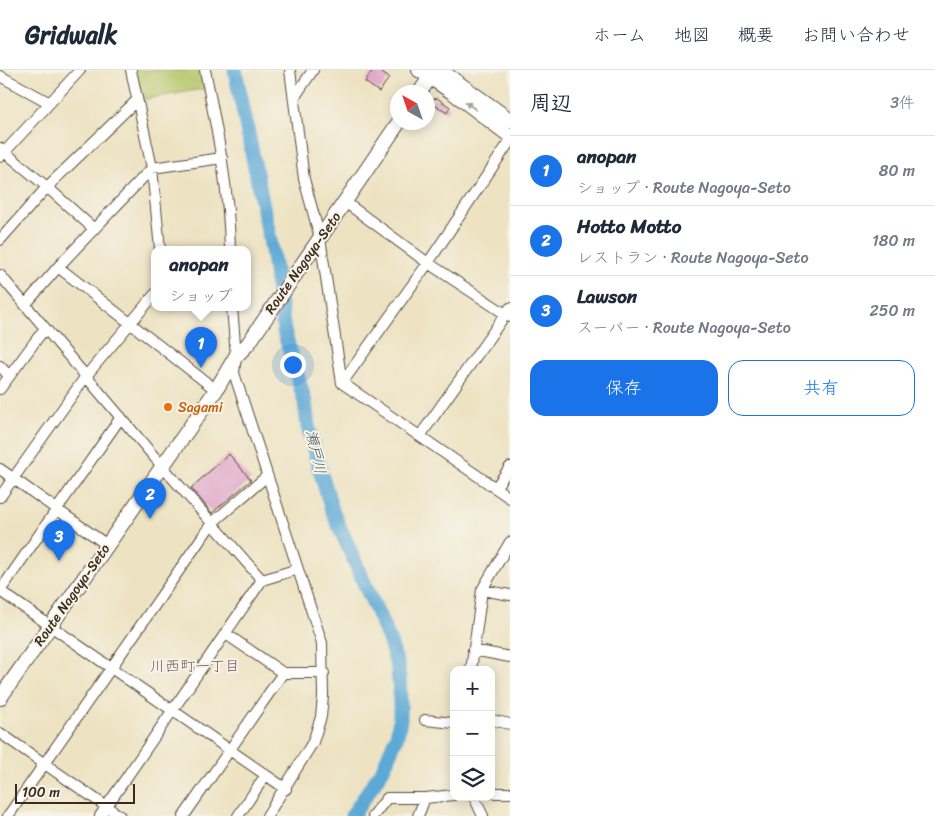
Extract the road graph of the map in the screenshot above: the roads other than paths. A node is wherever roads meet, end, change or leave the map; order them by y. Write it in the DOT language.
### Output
graph roads {
  1 [pos="80,70"];
  2 [pos="131,70"];
  3 [pos="205,70"];
  4 [pos="290,70"];
  5 [pos="313,70"];
  6 [pos="431,72"];
  7 [pos="0,76"];
  8 [pos="424,85"];
  9 [pos="294,98"];
  10 [pos="137,100"];
  11 [pos="50,103"];
  12 [pos="510,120"];
  13 [pos="394,130"];
  14 [pos="510,136"];
  15 [pos="510,141"];
  16 [pos="2,153"];
  17 [pos="222,158"];
  18 [pos="152,168"];
  19 [pos="47,187"];
  20 [pos="345,202"];
  21 [pos="94,230"];
  22 [pos="0,240"];
  23 [pos="317,243"];
  24 [pos="160,246"];
  25 [pos="230,246"];
  26 [pos="428,263"];
  27 [pos="58,267"];
  28 [pos="0,275"];
  29 [pos="151,299"];
  30 [pos="25,305"];
  31 [pos="232,311"];
  32 [pos="509,313"];
  33 [pos="130,324"];
  34 [pos="44,328"];
  35 [pos="236,356"];
  36 [pos="0,366"];
  37 [pos="9,376"];
  38 [pos="86,376"];
  39 [pos="342,383"];
  40 [pos="0,389"];
  41 [pos="216,390"];
  42 [pos="121,417"];
  43 [pos="420,436"];
  44 [pos="162,466"];
  45 [pos="510,467"];
  46 [pos="0,469"];
  47 [pos="267,476"];
  48 [pos="13,479"];
  49 [pos="496,488"];
  50 [pos="0,497"];
  51 [pos="510,498"];
  52 [pos="56,511"];
  53 [pos="212,523"];
  54 [pos="510,542"];
  55 [pos="107,546"];
  56 [pos="298,569"];
  57 [pos="262,580"];
  58 [pos="482,590"];
  59 [pos="0,591"];
  60 [pos="510,595"];
  61 [pos="50,626"];
  62 [pos="226,634"];
  63 [pos="473,650"];
  64 [pos="510,657"];
  65 [pos="471,666"];
  66 [pos="111,667"];
  67 [pos="283,673"];
  68 [pos="324,673"];
  69 [pos="0,698"];
  70 [pos="172,711"];
  71 [pos="425,720"];
  72 [pos="495,721"];
  73 [pos="450,723"];
  74 [pos="510,724"];
  75 [pos="0,733"];
  76 [pos="229,750"];
  77 [pos="44,764"];
  78 [pos="265,776"];
  79 [pos="286,788"];
  80 [pos="510,792"];
  81 [pos="495,793"];
  82 [pos="450,795"];
  83 [pos="425,798"];
  84 [pos="476,801"];
  85 [pos="107,806"];
  86 [pos="8,816"];
  87 [pos="100,816"];
  88 [pos="120,816"];
  89 [pos="184,816"];
  90 [pos="238,816"];
  91 [pos="268,816"];
  92 [pos="373,816"];
  93 [pos="418,816"];
  94 [pos="483,816"];
  1 -- 11 [label="street"];
  2 -- 10 [label="street"];
  3 -- 17 [label="street"];
  4 -- 9 [label="street"];
  5 -- 9 [label="street"];
  6 -- 8 [label="main road"];
  6 -- 12 [label="main road"];
  14 -- 6 [label="main road, one-way"];
  7 -- 11 [label="street"];
  9 -- 23 [label="street"];
  10 -- 18 [label="street"];
  10 -- 19 [label="street"];
  11 -- 16 [label="street"];
  13 -- 20 [label="main road, Route Nagoya-Seto"];
  15 -- 26 [label="street"];
  16 -- 19 [label="street"];
  17 -- 18 [label="street"];
  17 -- 25 [label="street"];
  18 -- 21 [label="street"];
  18 -- 24 [label="street"];
  19 -- 21 [label="street"];
  19 -- 22 [label="street"];
  20 -- 23 [label="main road, Route Nagoya-Seto"];
  20 -- 26 [label="street"];
  21 -- 27 [label="street"];
  23 -- 35 [label="main road, Route Nagoya-Seto"];
  23 -- 39 [label="street"];
  26 -- 32 [label="street"];
  26 -- 39 [label="street"];
  27 -- 30 [label="street"];
  27 -- 33 [label="street"];
  28 -- 30 [label="street"];
  29 -- 33 [label="street"];
  30 -- 34 [label="street"];
  31 -- 35 [label="street"];
  32 -- 43 [label="street"];
  33 -- 38 [label="street"];
  33 -- 41 [label="street"];
  34 -- 37 [label="street"];
  34 -- 38 [label="street"];
  35 -- 41 [label="main road, Route Nagoya-Seto"];
  35 -- 47 [label="street"];
  36 -- 37 [label="street"];
  37 -- 40 [label="street"];
  38 -- 42 [label="street"];
  38 -- 48 [label="street"];
  39 -- 43 [label="street"];
  41 -- 44 [label="main road, Route Nagoya-Seto"];
  42 -- 44 [label="street"];
  42 -- 52 [label="street"];
  43 -- 49 [label="street"];
  44 -- 53 [label="street"];
  44 -- 55 [label="main road, Route Nagoya-Seto"];
  45 -- 49 [label="street"];
  46 -- 48 [label="street"];
  47 -- 53 [label="street"];
  47 -- 56 [label="street"];
  48 -- 50 [label="street"];
  48 -- 52 [label="street"];
  49 -- 51 [label="street"];
  52 -- 55 [label="street"];
  52 -- 59 [label="street"];
  53 -- 57 [label="street"];
  53 -- 66 [label="street"];
  54 -- 58 [label="street"];
  55 -- 61 [label="main road, Route Nagoya-Seto"];
  56 -- 57 [label="street"];
  56 -- 68 [label="street"];
  57 -- 62 [label="street"];
  58 -- 60 [label="street"];
  58 -- 63 [label="street"];
  59 -- 61 [label="street"];
  61 -- 66 [label="street"];
  61 -- 69 [label="main road, Route Nagoya-Seto"];
  62 -- 67 [label="street"];
  62 -- 70 [label="street"];
  63 -- 64 [label="street"];
  63 -- 65 [label="street"];
  66 -- 70 [label="street"];
  66 -- 77 [label="street"];
  67 -- 68 [label="street"];
  67 -- 76 [label="street"];
  68 -- 79 [label="street"];
  70 -- 76 [label="street"];
  70 -- 85 [label="street"];
  71 -- 73 [label="street"];
  72 -- 74 [label="street"];
  75 -- 77 [label="street"];
  76 -- 78 [label="street"];
  76 -- 89 [label="street"];
  77 -- 85 [label="street"];
  77 -- 86 [label="street"];
  78 -- 79 [label="street"];
  78 -- 90 [label="street"];
  79 -- 91 [label="street"];
  80 -- 81 [label="street"];
  82 -- 83 [label="street"];
  83 -- 92 [label="street"];
  83 -- 93 [label="street"];
  84 -- 94 [label="street"];
  85 -- 87 [label="street"];
  85 -- 88 [label="street"];
}
